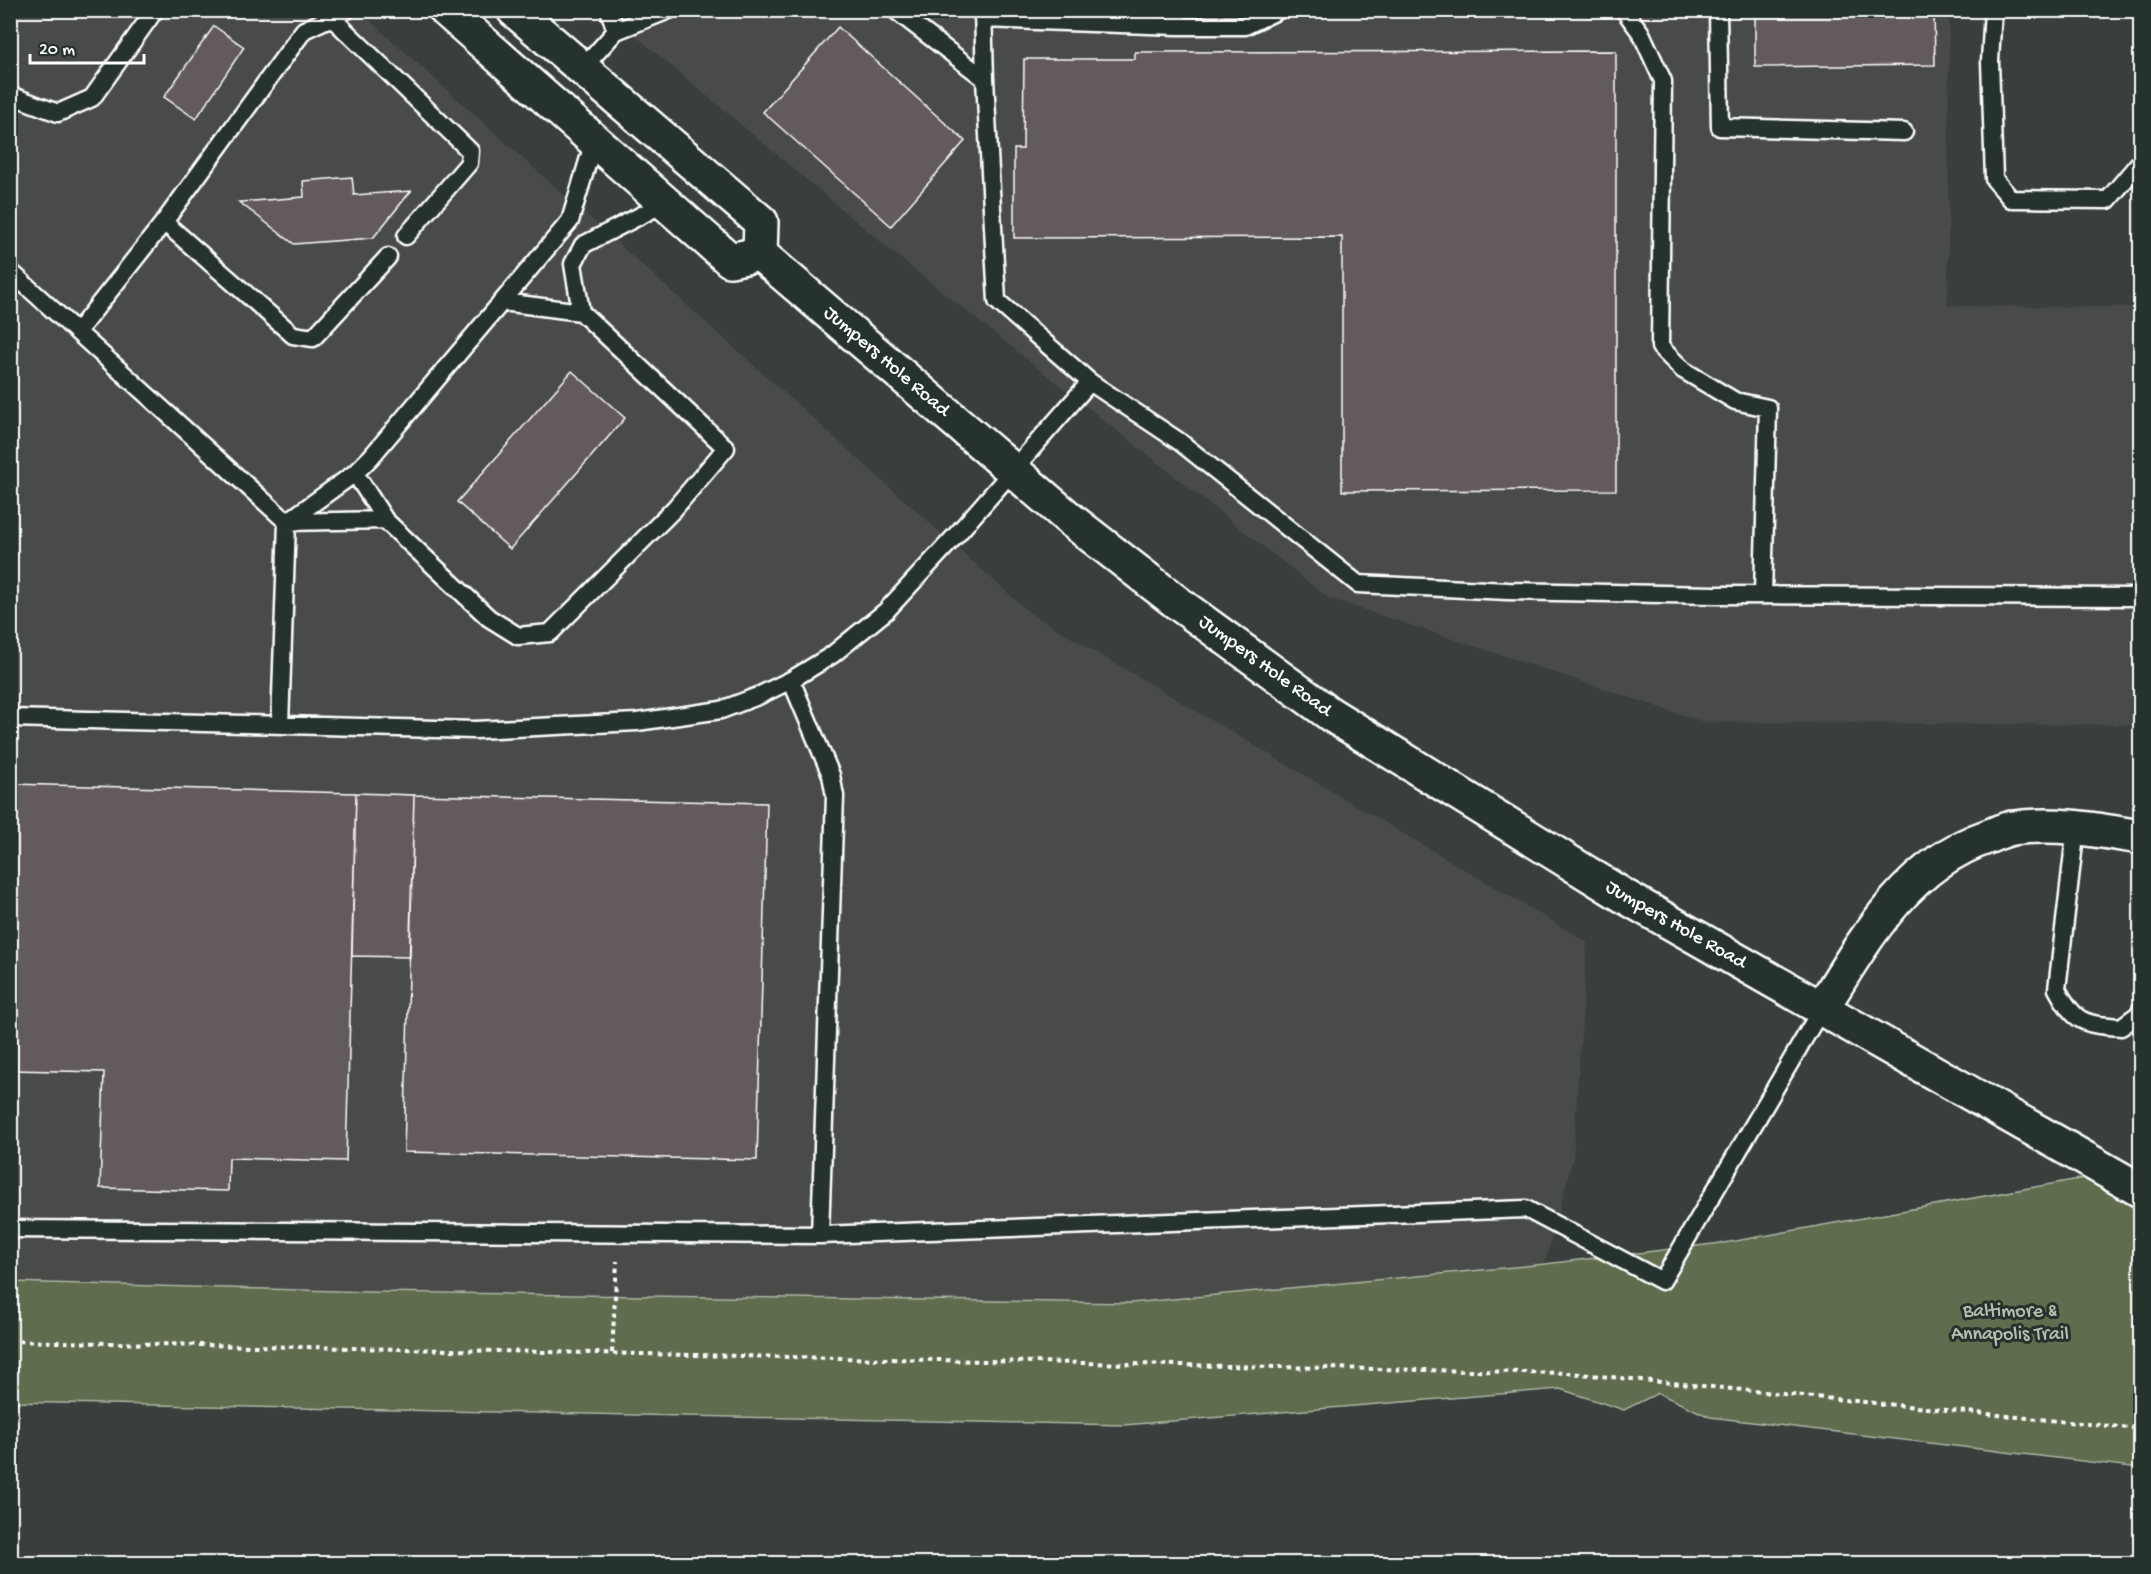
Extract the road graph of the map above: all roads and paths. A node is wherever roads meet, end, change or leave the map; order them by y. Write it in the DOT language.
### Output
graph roads {
  1 [pos="155,10"];
  2 [pos="446,10"];
  3 [pos="514,10"];
  4 [pos="609,10"];
  5 [pos="669,10"];
  6 [pos="895,10"];
  7 [pos="1280,10"];
  8 [pos="1623,10"];
  9 [pos="1718,10"];
  10 [pos="1993,10"];
  11 [pos="339,14"];
  12 [pos="983,14"];
  13 [pos="1082,17"];
  14 [pos="1177,18"];
  15 [pos="616,31"];
  16 [pos="582,69"];
  17 [pos="985,79"];
  18 [pos="10,95"];
  19 [pos="1904,132"];
  20 [pos="594,141"];
  21 [pos="2140,162"];
  22 [pos="665,203"];
  23 [pos="164,222"];
  24 [pos="406,236"];
  25 [pos="760,254"];
  26 [pos="388,257"];
  27 [pos="10,271"];
  28 [pos="503,302"];
  29 [pos="581,312"];
  30 [pos="76,332"];
  31 [pos="1090,382"];
  32 [pos="1012,470"];
  33 [pos="355,473"];
  34 [pos="385,520"];
  35 [pos="287,522"];
  36 [pos="1763,595"];
  37 [pos="2140,597"];
  38 [pos="791,680"];
  39 [pos="10,718"];
  40 [pos="280,725"];
  41 [pos="2076,827"];
  42 [pos="2140,837"];
  43 [pos="1822,1008"];
  44 [pos="2140,1011"];
  45 [pos="2140,1190"];
  46 [pos="10,1229"];
  47 [pos="618,1235"];
  48 [pos="820,1235"];
  49 [pos="10,1341"];
  50 [pos="612,1353"];
  51 [pos="2140,1429"];
  1 -- 18 [label="lane"];
  2 -- 20 [label="main road"];
  3 -- 16 [label="main road"];
  4 -- 15 [label="lane"];
  5 -- 15 [label="lane"];
  6 -- 17 [label="lane"];
  7 -- 14 [label="lane"];
  8 -- 36 [label="lane"];
  9 -- 19 [label="lane"];
  10 -- 21 [label="lane"];
  11 -- 23 [label="lane"];
  11 -- 24 [label="lane"];
  12 -- 13 [label="lane"];
  12 -- 17 [label="lane"];
  13 -- 14 [label="lane"];
  15 -- 16 [label="lane"];
  16 -- 25 [label="main road"];
  17 -- 31 [label="lane"];
  20 -- 22 [label="main road"];
  20 -- 28 [label="lane"];
  22 -- 25 [label="main road"];
  22 -- 29 [label="lane"];
  23 -- 26 [label="lane"];
  23 -- 30 [label="lane"];
  25 -- 32 [label="main road, Jumpers Hole Road"];
  27 -- 30 [label="lane"];
  28 -- 29 [label="lane"];
  28 -- 33 [label="lane"];
  29 -- 34 [label="lane"];
  30 -- 35 [label="lane"];
  31 -- 32 [label="lane"];
  31 -- 36 [label="lane"];
  32 -- 38 [label="lane"];
  32 -- 43 [label="main road, Jumpers Hole Road"];
  33 -- 34 [label="lane"];
  33 -- 35 [label="lane"];
  34 -- 35 [label="lane"];
  35 -- 40 [label="lane"];
  36 -- 37 [label="lane"];
  38 -- 40 [label="lane"];
  38 -- 48 [label="lane"];
  39 -- 40 [label="lane"];
  41 -- 42 [label="main road"];
  41 -- 43 [label="main road"];
  41 -- 44 [label="lane"];
  43 -- 45 [label="main road, Jumpers Hole Road"];
  43 -- 48 [label="lane"];
  46 -- 47 [label="lane"];
  47 -- 48 [label="lane"];
  47 -- 50 [label="path"];
  49 -- 50 [label="path"];
  50 -- 51 [label="path"];
}
